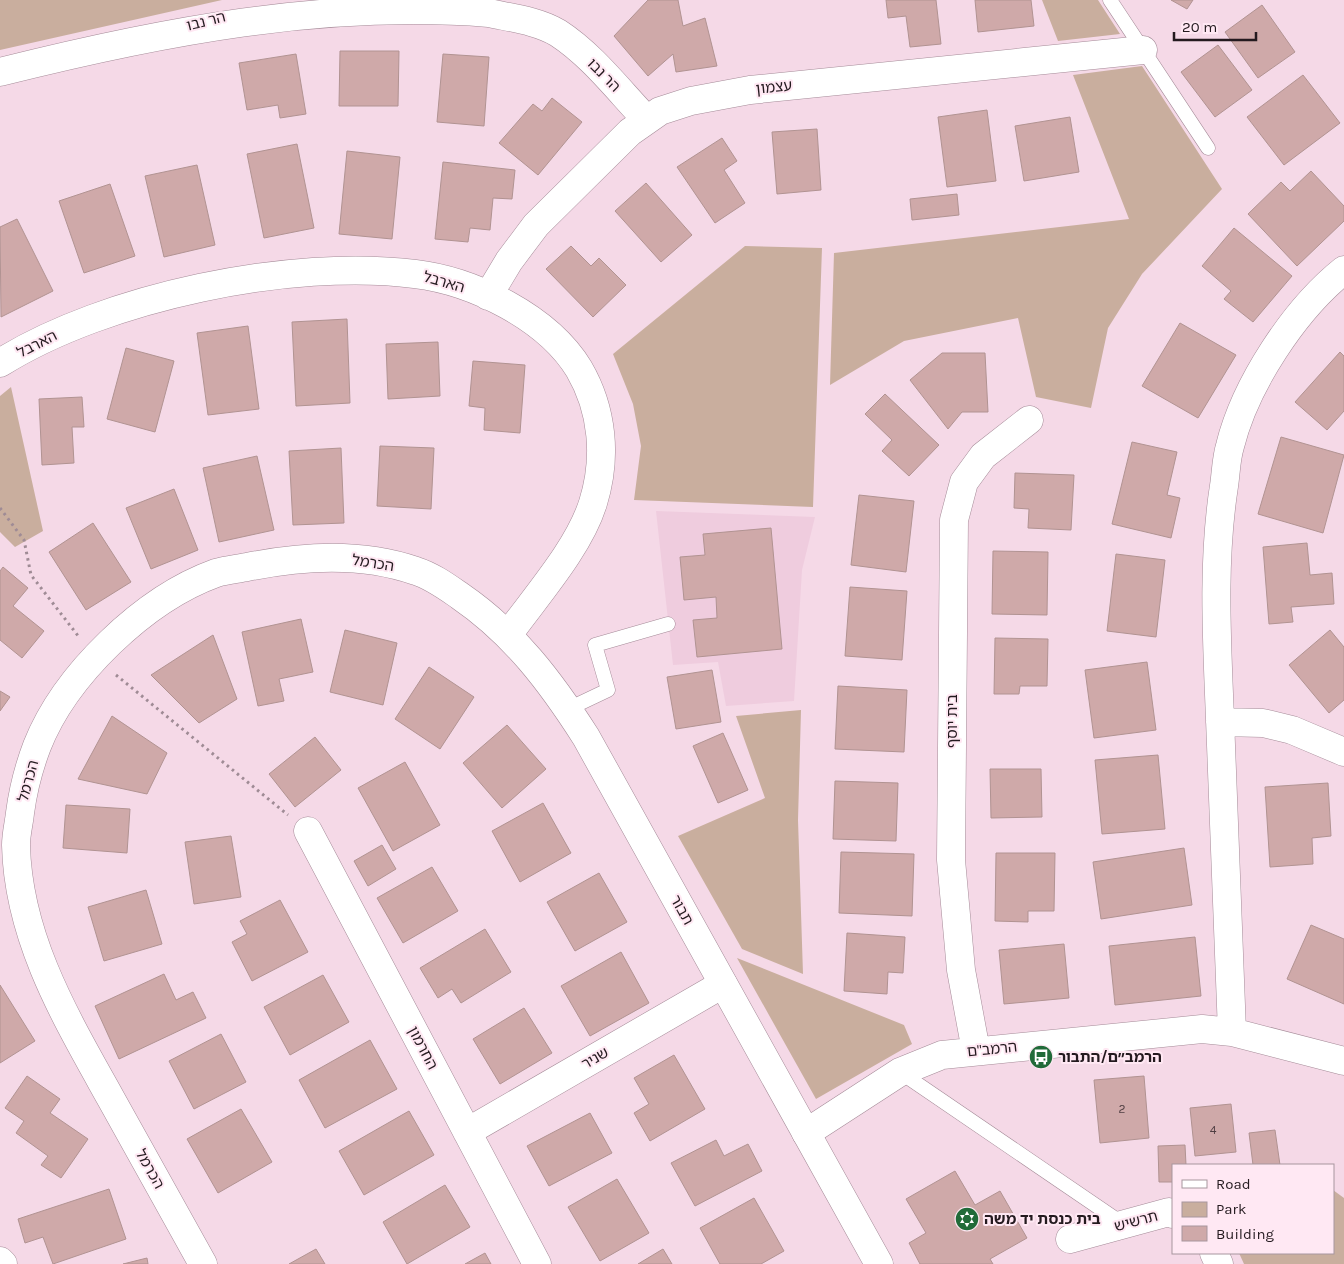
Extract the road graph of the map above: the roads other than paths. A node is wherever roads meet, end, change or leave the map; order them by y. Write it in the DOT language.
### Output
graph roads {
  1 [pos="1110,0"];
  2 [pos="1143,50"];
  3 [pos="0,72"];
  4 [pos="647,120"];
  5 [pos="1208,148"];
  6 [pos="1344,270"];
  7 [pos="488,296"];
  8 [pos="0,363"];
  9 [pos="1029,420"];
  10 [pos="447,587"];
  11 [pos="668,624"];
  12 [pos="508,635"];
  13 [pos="568,709"];
  14 [pos="1220,722"];
  15 [pos="1344,752"];
  16 [pos="308,831"];
  17 [pos="723,984"];
  18 [pos="1232,1032"];
  19 [pos="976,1051"];
  20 [pos="1344,1061"];
  21 [pos="900,1072"];
  22 [pos="467,1132"];
  23 [pos="806,1133"];
  24 [pos="1172,1214"];
  25 [pos="1124,1225"];
  26 [pos="1070,1239"];
  27 [pos="203,1264"];
  28 [pos="538,1264"];
  29 [pos="879,1264"];
  1 -- 2 [label="lane"];
  2 -- 4 [label="street, עצמון"];
  2 -- 5 [label="lane"];
  3 -- 4 [label="street, הר נבו"];
  4 -- 7 [label="street, עצמון"];
  6 -- 14 [label="street"];
  7 -- 8 [label="street, הארבל"];
  7 -- 12 [label="street, הארבל"];
  9 -- 19 [label="street, בית יוסף"];
  10 -- 12 [label="street, תבור"];
  10 -- 27 [label="street, הכרמל"];
  11 -- 13 [label="lane"];
  12 -- 13 [label="street, תבור"];
  13 -- 17 [label="street, תבור"];
  14 -- 15 [label="street"];
  14 -- 18 [label="street"];
  16 -- 22 [label="street, החרמון"];
  17 -- 22 [label="street, שניר"];
  17 -- 23 [label="street, תבור"];
  18 -- 19 [label="street, הרמב\"ם"];
  18 -- 20 [label="street, הרמב\"ם"];
  19 -- 21 [label="street, הרמב\"ם"];
  21 -- 23 [label="street, הרמב\"ם"];
  21 -- 25 [label="lane"];
  22 -- 28 [label="street, החרמון"];
  23 -- 29 [label="street, תבור"];
  24 -- 25 [label="street, תרשיש"];
  25 -- 26 [label="street, תרשיש"];
}
